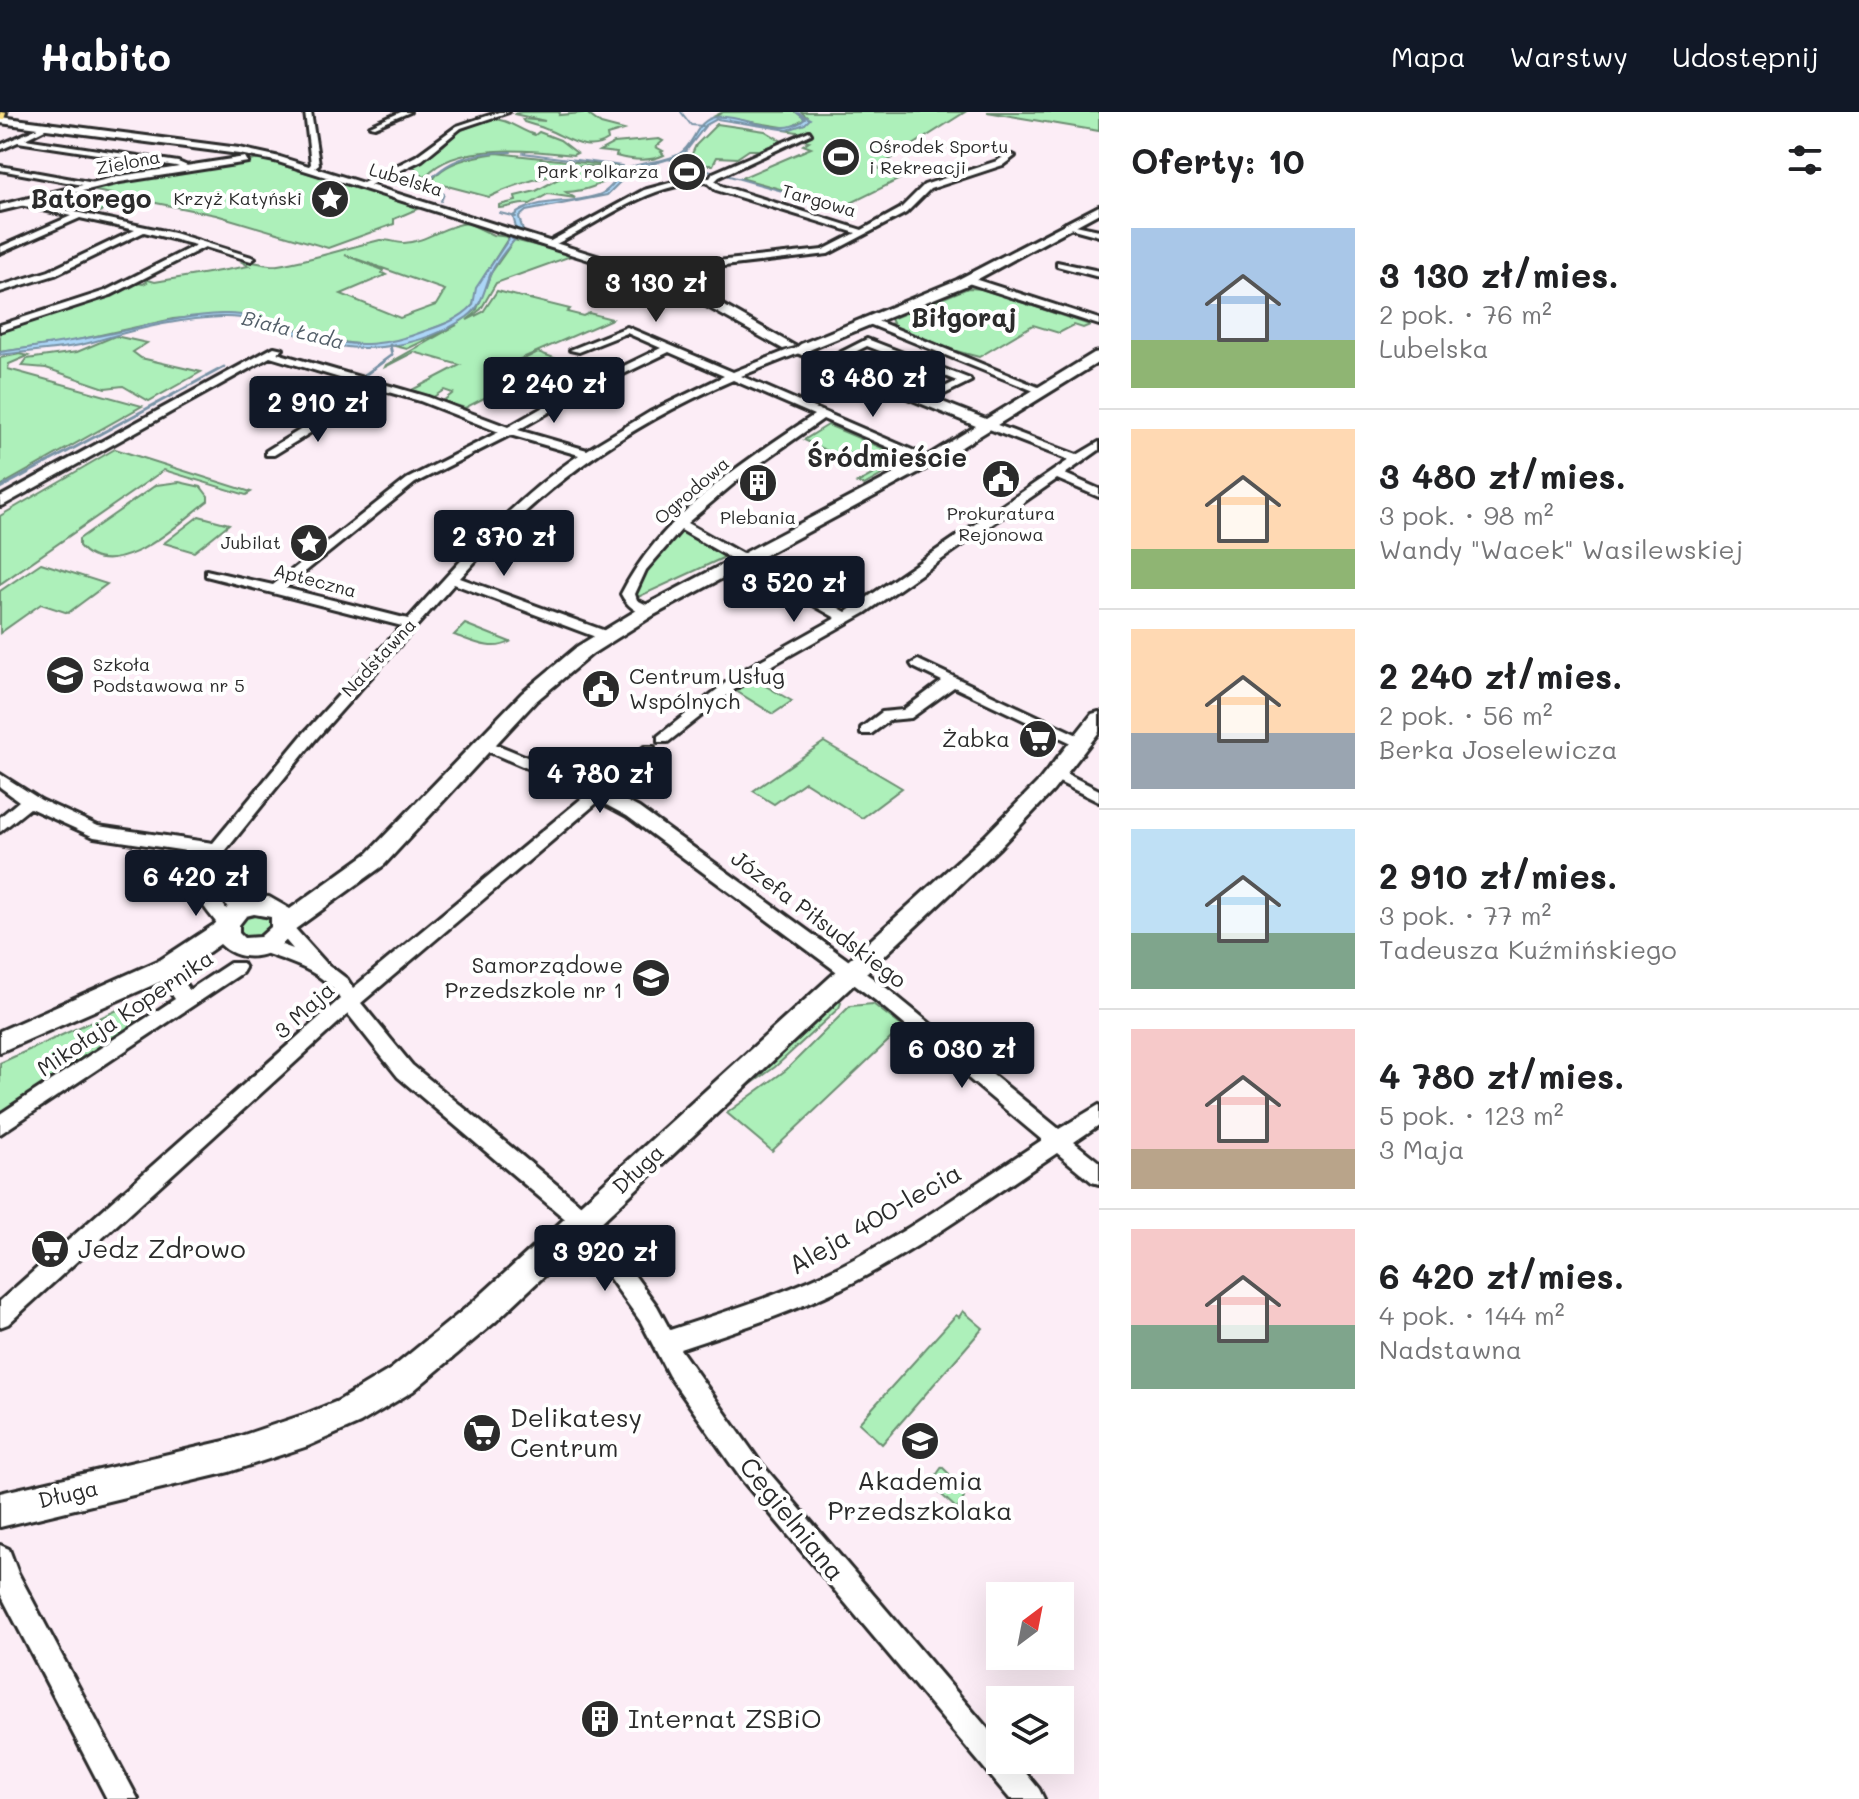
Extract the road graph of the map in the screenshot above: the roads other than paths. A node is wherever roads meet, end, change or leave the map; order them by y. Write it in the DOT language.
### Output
graph roads {
  1 [pos="308,112"];
  2 [pos="407,112"];
  3 [pos="506,112"];
  4 [pos="0,115"];
  5 [pos="49,125"];
  6 [pos="373,126"];
  7 [pos="809,133"];
  8 [pos="16,140"];
  9 [pos="0,148"];
  10 [pos="263,156"];
  11 [pos="1011,156"];
  12 [pos="312,164"];
  13 [pos="0,168"];
  14 [pos="188,168"];
  15 [pos="711,180"];
  16 [pos="94,185"];
  17 [pos="363,185"];
  18 [pos="23,203"];
  19 [pos="0,208"];
  20 [pos="1099,209"];
  21 [pos="77,216"];
  22 [pos="1069,225"];
  23 [pos="143,229"];
  24 [pos="863,233"];
  25 [pos="1099,233"];
  26 [pos="551,243"];
  27 [pos="205,244"];
  28 [pos="0,250"];
  29 [pos="251,258"];
  30 [pos="1060,264"];
  31 [pos="1099,274"];
  32 [pos="655,279"];
  33 [pos="968,280"];
  34 [pos="0,289"];
  35 [pos="867,320"];
  36 [pos="1099,322"];
  37 [pos="0,328"];
  38 [pos="283,346"];
  39 [pos="797,347"];
  40 [pos="670,348"];
  41 [pos="575,350"];
  42 [pos="269,354"];
  43 [pos="1099,356"];
  44 [pos="827,362"];
  45 [pos="732,376"];
  46 [pos="351,378"];
  47 [pos="1043,391"];
  48 [pos="926,400"];
  49 [pos="821,415"];
  50 [pos="988,425"];
  51 [pos="511,430"];
  52 [pos="1099,445"];
  53 [pos="270,453"];
  54 [pos="588,454"];
  55 [pos="1076,459"];
  56 [pos="929,461"];
  57 [pos="1055,474"];
  58 [pos="1099,493"];
  59 [pos="0,502"];
  60 [pos="680,524"];
  61 [pos="742,561"];
  62 [pos="211,573"];
  63 [pos="451,579"];
  64 [pos="276,589"];
  65 [pos="648,611"];
  66 [pos="844,617"];
  67 [pos="411,624"];
  68 [pos="606,636"];
  69 [pos="918,664"];
  70 [pos="952,681"];
  71 [pos="1099,718"];
  72 [pos="866,731"];
  73 [pos="663,739"];
  74 [pos="1081,742"];
  75 [pos="483,744"];
  76 [pos="649,751"];
  77 [pos="1057,774"];
  78 [pos="0,779"];
  79 [pos="597,791"];
  80 [pos="1099,797"];
  81 [pos="30,800"];
  82 [pos="0,826"];
  83 [pos="216,854"];
  84 [pos="247,907"];
  85 [pos="281,920"];
  86 [pos="232,942"];
  87 [pos="265,946"];
  88 [pos="176,966"];
  89 [pos="320,968"];
  90 [pos="850,971"];
  91 [pos="351,1000"];
  92 [pos="187,1001"];
  93 [pos="0,1042"];
  94 [pos="1099,1114"];
  95 [pos="0,1125"];
  96 [pos="1058,1142"];
  97 [pos="1099,1175"];
  98 [pos="582,1221"];
  99 [pos="0,1316"];
  100 [pos="665,1343"];
  101 [pos="0,1510"];
  102 [pos="0,1558"];
  103 [pos="123,1799"];
  104 [pos="1029,1799"];
  1 -- 12 [label="street"];
  2 -- 6 [label="street"];
  3 -- 17 [label="street"];
  4 -- 5 [label="street, Lubelska"];
  5 -- 8 [label="street"];
  5 -- 10 [label="street, Lubelska"];
  7 -- 15 [label="street, Targowa"];
  8 -- 9 [label="street"];
  8 -- 14 [label="street"];
  10 -- 12 [label="street, Lubelska"];
  10 -- 14 [label="street, Zielona"];
  11 -- 24 [label="street"];
  12 -- 17 [label="street, Lubelska"];
  13 -- 16 [label="street"];
  14 -- 16 [label="street, Zielona"];
  15 -- 24 [label="street, Targowa"];
  15 -- 26 [label="street"];
  16 -- 18 [label="street, Zielona"];
  17 -- 26 [label="street, Lubelska"];
  18 -- 19 [label="street, Zielona"];
  18 -- 21 [label="street"];
  20 -- 22 [label="street, Nadstawna"];
  21 -- 23 [label="street"];
  21 -- 28 [label="street"];
  22 -- 25 [label="street"];
  22 -- 33 [label="street, Nadstawna"];
  23 -- 27 [label="street"];
  23 -- 34 [label="street"];
  24 -- 32 [label="street, Targowa"];
  26 -- 32 [label="street, Lubelska"];
  27 -- 29 [label="street"];
  27 -- 37 [label="street"];
  30 -- 31 [label="street"];
  32 -- 39 [label="street, Lubelska"];
  33 -- 35 [label="street, Nadstawna"];
  33 -- 36 [label="street"];
  35 -- 39 [label="street, Nadstawna"];
  35 -- 47 [label="street"];
  38 -- 42 [label="street"];
  39 -- 44 [label="street, Lubelska"];
  39 -- 45 [label="street, Nadstawna"];
  40 -- 41 [label="street"];
  40 -- 45 [label="street"];
  40 -- 51 [label="street"];
  42 -- 46 [label="street"];
  42 -- 59 [label="street"];
  43 -- 47 [label="street"];
  44 -- 48 [label="street, Lubelska"];
  44 -- 48 [label="street"];
  45 -- 49 [label="street"];
  45 -- 54 [label="street, Nadstawna"];
  46 -- 51 [label="street"];
  46 -- 53 [label="street"];
  47 -- 50 [label="street"];
  48 -- 50 [label="street, Lubelska"];
  49 -- 56 [label="street"];
  49 -- 60 [label="street, Ogrodowa"];
  50 -- 55 [label="street, Lubelska"];
  50 -- 56 [label="street"];
  51 -- 54 [label="street"];
  51 -- 64 [label="street"];
  52 -- 55 [label="street"];
  54 -- 63 [label="street, Nadstawna"];
  55 -- 57 [label="street"];
  56 -- 61 [label="street"];
  57 -- 58 [label="street"];
  57 -- 66 [label="street"];
  60 -- 61 [label="street"];
  60 -- 65 [label="street, Ogrodowa"];
  61 -- 65 [label="street"];
  61 -- 66 [label="street"];
  62 -- 64 [label="street, Apteczna"];
  63 -- 67 [label="street, Nadstawna"];
  63 -- 68 [label="street"];
  64 -- 67 [label="street, Apteczna"];
  65 -- 68 [label="street"];
  66 -- 73 [label="street"];
  67 -- 83 [label="street, Nadstawna"];
  68 -- 75 [label="street"];
  69 -- 70 [label="street"];
  70 -- 72 [label="street"];
  70 -- 74 [label="street"];
  71 -- 74 [label="street, Długa"];
  74 -- 77 [label="street, Długa"];
  75 -- 79 [label="street, Józefa Piłsudskiego"];
  75 -- 85 [label="street"];
  76 -- 79 [label="street, 3 Maja"];
  77 -- 80 [label="street"];
  77 -- 90 [label="street, Długa"];
  78 -- 81 [label="street"];
  79 -- 90 [label="street, Józefa Piłsudskiego"];
  79 -- 91 [label="street, 3 Maja"];
  81 -- 82 [label="street"];
  81 -- 83 [label="street"];
  83 -- 84 [label="street"];
  83 -- 86 [label="street, Nadstawna"];
  84 -- 85 [label="street"];
  84 -- 86 [label="street"];
  85 -- 87 [label="street"];
  85 -- 89 [label="street, Cegielniana"];
  86 -- 87 [label="street"];
  86 -- 88 [label="street"];
  86 -- 92 [label="street, Mikołaja Kopernika"];
  87 -- 89 [label="street"];
  88 -- 92 [label="street"];
  88 -- 93 [label="street"];
  89 -- 91 [label="street, Cegielniana"];
  90 -- 96 [label="street, Józefa Piłsudskiego"];
  90 -- 98 [label="street, Długa"];
  91 -- 98 [label="street, Cegielniana"];
  91 -- 99 [label="street, 3 Maja"];
  92 -- 95 [label="street, Mikołaja Kopernika"];
  94 -- 96 [label="street, Aleja 400-lecia"];
  96 -- 97 [label="street, Józefa Piłsudskiego"];
  96 -- 100 [label="street, Aleja 400-lecia"];
  98 -- 100 [label="street, Cegielniana"];
  98 -- 101 [label="street, Długa"];
  100 -- 104 [label="street, Cegielniana"];
  102 -- 103 [label="street"];
}
